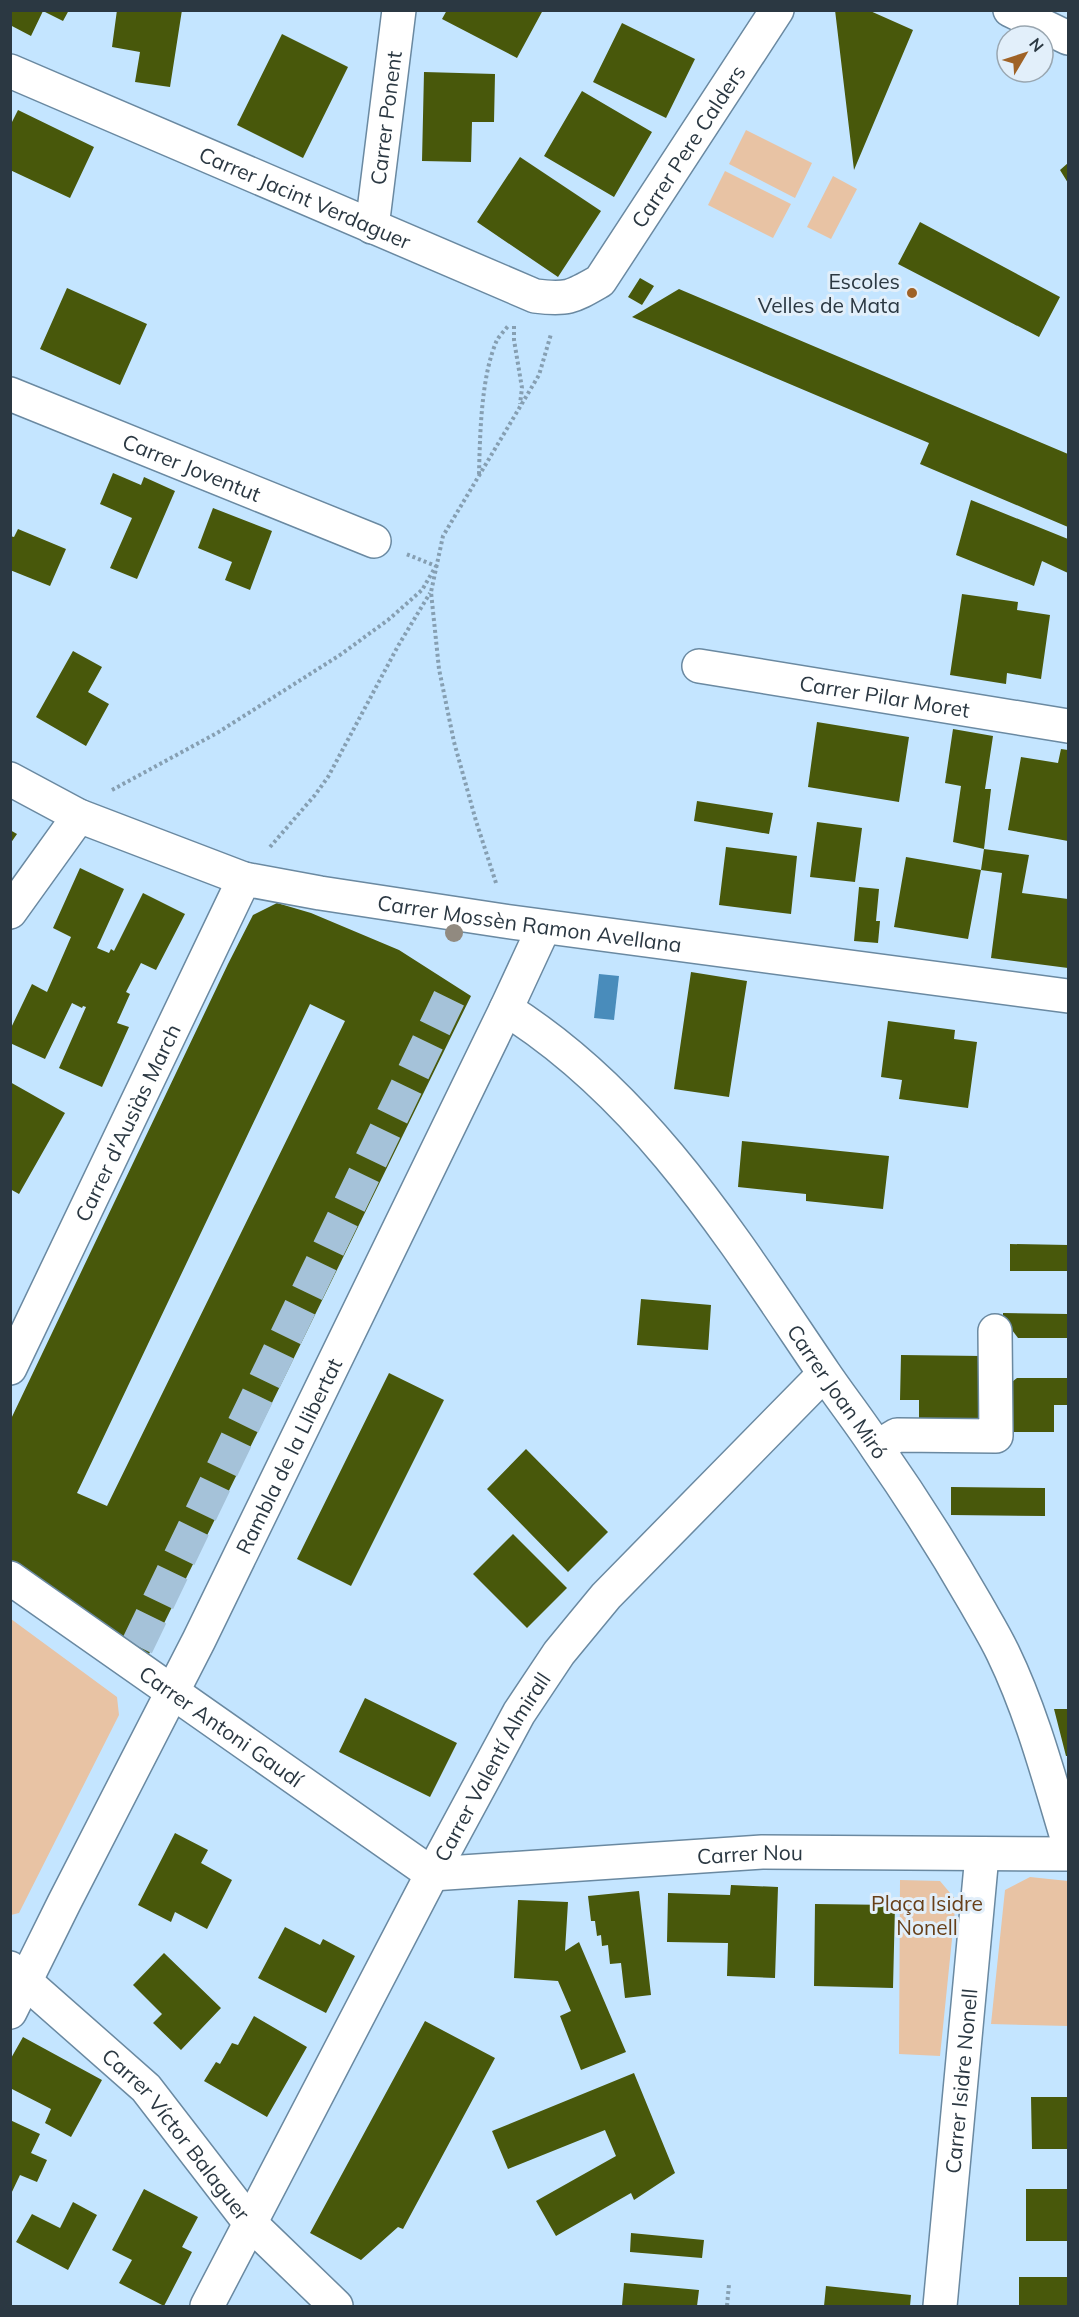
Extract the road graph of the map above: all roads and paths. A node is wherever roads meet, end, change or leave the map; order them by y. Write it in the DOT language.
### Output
graph roads {
  1 [pos="399,10"];
  2 [pos="777,10"];
  3 [pos="1010,10"];
  4 [pos="1068,38"];
  5 [pos="10,71"];
  6 [pos="372,226"];
  7 [pos="561,299"];
  8 [pos="10,394"];
  9 [pos="519,408"];
  10 [pos="479,475"];
  11 [pos="374,541"];
  12 [pos="436,566"];
  13 [pos="431,592"];
  14 [pos="699,666"];
  15 [pos="1068,726"];
  16 [pos="10,779"];
  17 [pos="79,816"];
  18 [pos="244,879"];
  19 [pos="10,912"];
  20 [pos="504,921"];
  21 [pos="544,927"];
  22 [pos="1068,996"];
  23 [pos="506,1009"];
  24 [pos="995,1331"];
  25 [pos="10,1368"];
  26 [pos="824,1374"];
  27 [pos="877,1447"];
  28 [pos="10,1578"];
  29 [pos="171,1692"];
  30 [pos="1068,1841"];
  31 [pos="1068,1854"];
  32 [pos="982,1855"];
  33 [pos="432,1874"];
  34 [pos="18,1974"];
  35 [pos="10,2012"];
  36 [pos="250,2223"];
  37 [pos="729,2284"];
  38 [pos="207,2307"];
  39 [pos="336,2307"];
  40 [pos="727,2307"];
  41 [pos="940,2307"];
  1 -- 6 [label="street, Carrer Ponent"];
  2 -- 7 [label="street, Carrer Pere Calders"];
  3 -- 4 [label="street"];
  5 -- 6 [label="street, Carrer Jacint Verdaguer"];
  6 -- 7 [label="street, Carrer Jacint Verdaguer"];
  7 -- 9 [label="path"];
  8 -- 11 [label="street, Carrer Joventut"];
  9 -- 10 [label="path"];
  9 -- 10 [label="path"];
  10 -- 12 [label="path"];
  12 -- 13 [label="path"];
  12 -- 17 [label="path"];
  13 -- 18 [label="path"];
  13 -- 20 [label="path"];
  14 -- 15 [label="street, Carrer Pilar Moret"];
  16 -- 17 [label="street, Carrer Mossèn Ramon Avellana"];
  17 -- 18 [label="street, Carrer Mossèn Ramon Avellana"];
  17 -- 19 [label="street"];
  18 -- 20 [label="street, Carrer Mossèn Ramon Avellana"];
  18 -- 25 [label="street, Carrer d'Ausiàs March"];
  20 -- 21 [label="street, Carrer Mossèn Ramon Avellana"];
  21 -- 22 [label="street, Carrer Mossèn Ramon Avellana"];
  21 -- 23 [label="street, Rambla de la Llibertat"];
  23 -- 26 [label="street, Carrer Joan Miró"];
  23 -- 29 [label="street, Rambla de la Llibertat"];
  24 -- 27 [label="street"];
  26 -- 27 [label="street, Carrer Joan Miró"];
  26 -- 33 [label="street, Carrer Valentí Almirall"];
  27 -- 30 [label="street, Carrer Joan Miró"];
  28 -- 29 [label="street, Carrer Antoni Gaudí"];
  29 -- 33 [label="street, Carrer Antoni Gaudí"];
  29 -- 34 [label="street, Rambla de la Llibertat"];
  31 -- 32 [label="street, Carrer Nou"];
  32 -- 33 [label="street, Carrer Nou"];
  32 -- 41 [label="street, Carrer Isidre Nonell"];
  33 -- 36 [label="street, Carrer Valentí Almirall"];
  34 -- 35 [label="street, Rambla de la Llibertat"];
  34 -- 36 [label="street, Carrer Víctor Balaguer"];
  36 -- 38 [label="street, Carrer Valentí Almirall"];
  36 -- 39 [label="street, Carrer Víctor Balaguer"];
  37 -- 40 [label="path"];
}
